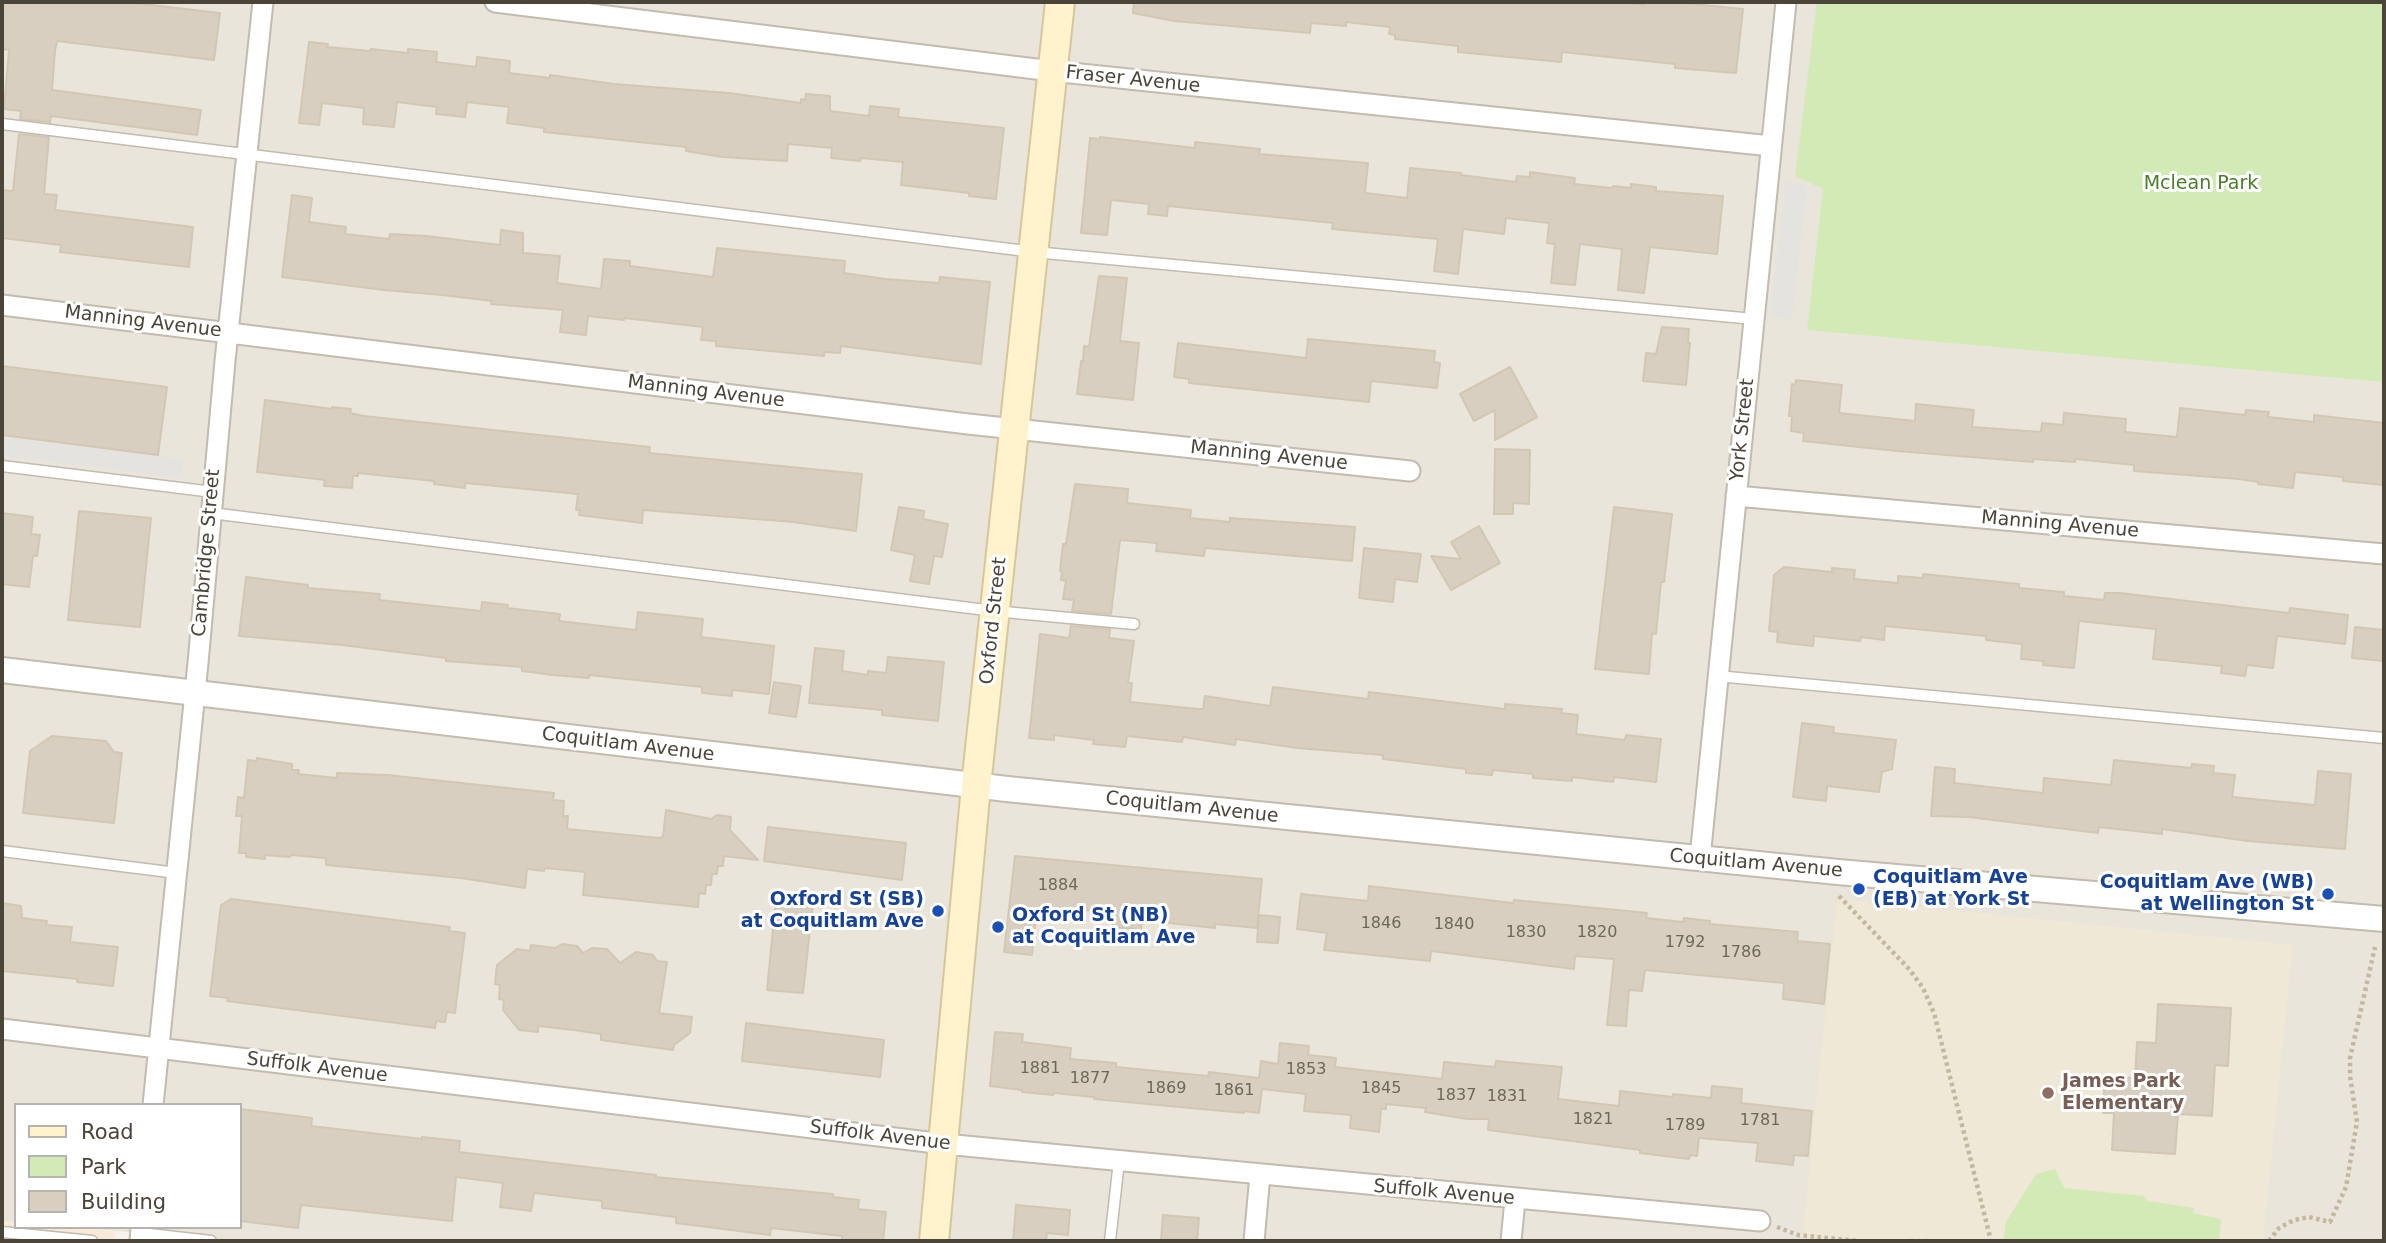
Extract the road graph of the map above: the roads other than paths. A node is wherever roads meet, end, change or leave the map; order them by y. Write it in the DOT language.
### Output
graph roads {
  1 [pos="262,2"];
  2 [pos="495,2"];
  3 [pos="1060,2"];
  4 [pos="1786,2"];
  5 [pos="1052,71"];
  6 [pos="2,124"];
  7 [pos="1772,146"];
  8 [pos="247,153"];
  9 [pos="1034,252"];
  10 [pos="2,305"];
  11 [pos="1754,319"];
  12 [pos="228,332"];
  13 [pos="1014,429"];
  14 [pos="2,466"];
  15 [pos="1410,471"];
  16 [pos="213,492"];
  17 [pos="1736,496"];
  18 [pos="210,513"];
  19 [pos="2384,554"];
  20 [pos="994,611"];
  21 [pos="1134,624"];
  22 [pos="2,670"];
  23 [pos="1717,676"];
  24 [pos="195,694"];
  25 [pos="2384,738"];
  26 [pos="976,786"];
  27 [pos="2,851"];
  28 [pos="1700,859"];
  29 [pos="177,873"];
  30 [pos="2384,919"];
  31 [pos="2,1030"];
  32 [pos="159,1049"];
  33 [pos="153,1103"];
  34 [pos="944,1144"];
  35 [pos="1119,1161"];
  36 [pos="1260,1175"];
  37 [pos="1515,1199"];
  38 [pos="1760,1221"];
  39 [pos="2,1232"];
  40 [pos="140,1234"];
  41 [pos="92,1241"];
  42 [pos="211,1241"];
  43 [pos="934,1241"];
  44 [pos="1110,1241"];
  45 [pos="1254,1241"];
  46 [pos="1511,1241"];
  1 -- 8 [label="street, Cambridge Street"];
  2 -- 5 [label="street, Fraser Avenue"];
  3 -- 5 [label="main road, Oxford Street"];
  4 -- 7 [label="street, York Street"];
  5 -- 7 [label="street, Fraser Avenue"];
  5 -- 9 [label="main road, Oxford Street"];
  6 -- 8 [label="lane"];
  7 -- 11 [label="street, York Street"];
  8 -- 9 [label="lane"];
  8 -- 12 [label="street, Cambridge Street"];
  9 -- 11 [label="lane"];
  9 -- 13 [label="main road, Oxford Street"];
  10 -- 12 [label="street, Manning Avenue"];
  11 -- 17 [label="street, York Street"];
  12 -- 13 [label="street, Manning Avenue"];
  12 -- 16 [label="street, Cambridge Street"];
  13 -- 15 [label="street, Manning Avenue"];
  13 -- 20 [label="main road, Oxford Street"];
  14 -- 16 [label="lane"];
  16 -- 18 [label="street, Cambridge Street"];
  17 -- 19 [label="street, Manning Avenue"];
  17 -- 23 [label="street, York Street"];
  18 -- 20 [label="lane"];
  18 -- 24 [label="street, Cambridge Street"];
  20 -- 21 [label="lane"];
  20 -- 26 [label="main road, Oxford Street"];
  22 -- 24 [label="street, Coquitlam Avenue"];
  23 -- 25 [label="lane"];
  23 -- 28 [label="street, York Street"];
  24 -- 26 [label="street, Coquitlam Avenue"];
  24 -- 29 [label="street, Cambridge Street"];
  26 -- 28 [label="street, Coquitlam Avenue"];
  26 -- 34 [label="main road, Oxford Street"];
  27 -- 29 [label="lane"];
  28 -- 30 [label="street, Coquitlam Avenue"];
  29 -- 32 [label="street, Cambridge Street"];
  31 -- 32 [label="street, Suffolk Avenue"];
  32 -- 33 [label="street, Cambridge Street"];
  32 -- 34 [label="street, Suffolk Avenue"];
  34 -- 35 [label="street, Suffolk Avenue"];
  34 -- 43 [label="main road, Oxford Street"];
  35 -- 36 [label="street, Suffolk Avenue"];
  35 -- 44 [label="lane"];
  36 -- 37 [label="street, Suffolk Avenue"];
  36 -- 45 [label="street"];
  37 -- 38 [label="street, Suffolk Avenue"];
  37 -- 46 [label="street"];
  39 -- 41 [label="lane"];
  40 -- 42 [label="lane"];
}
